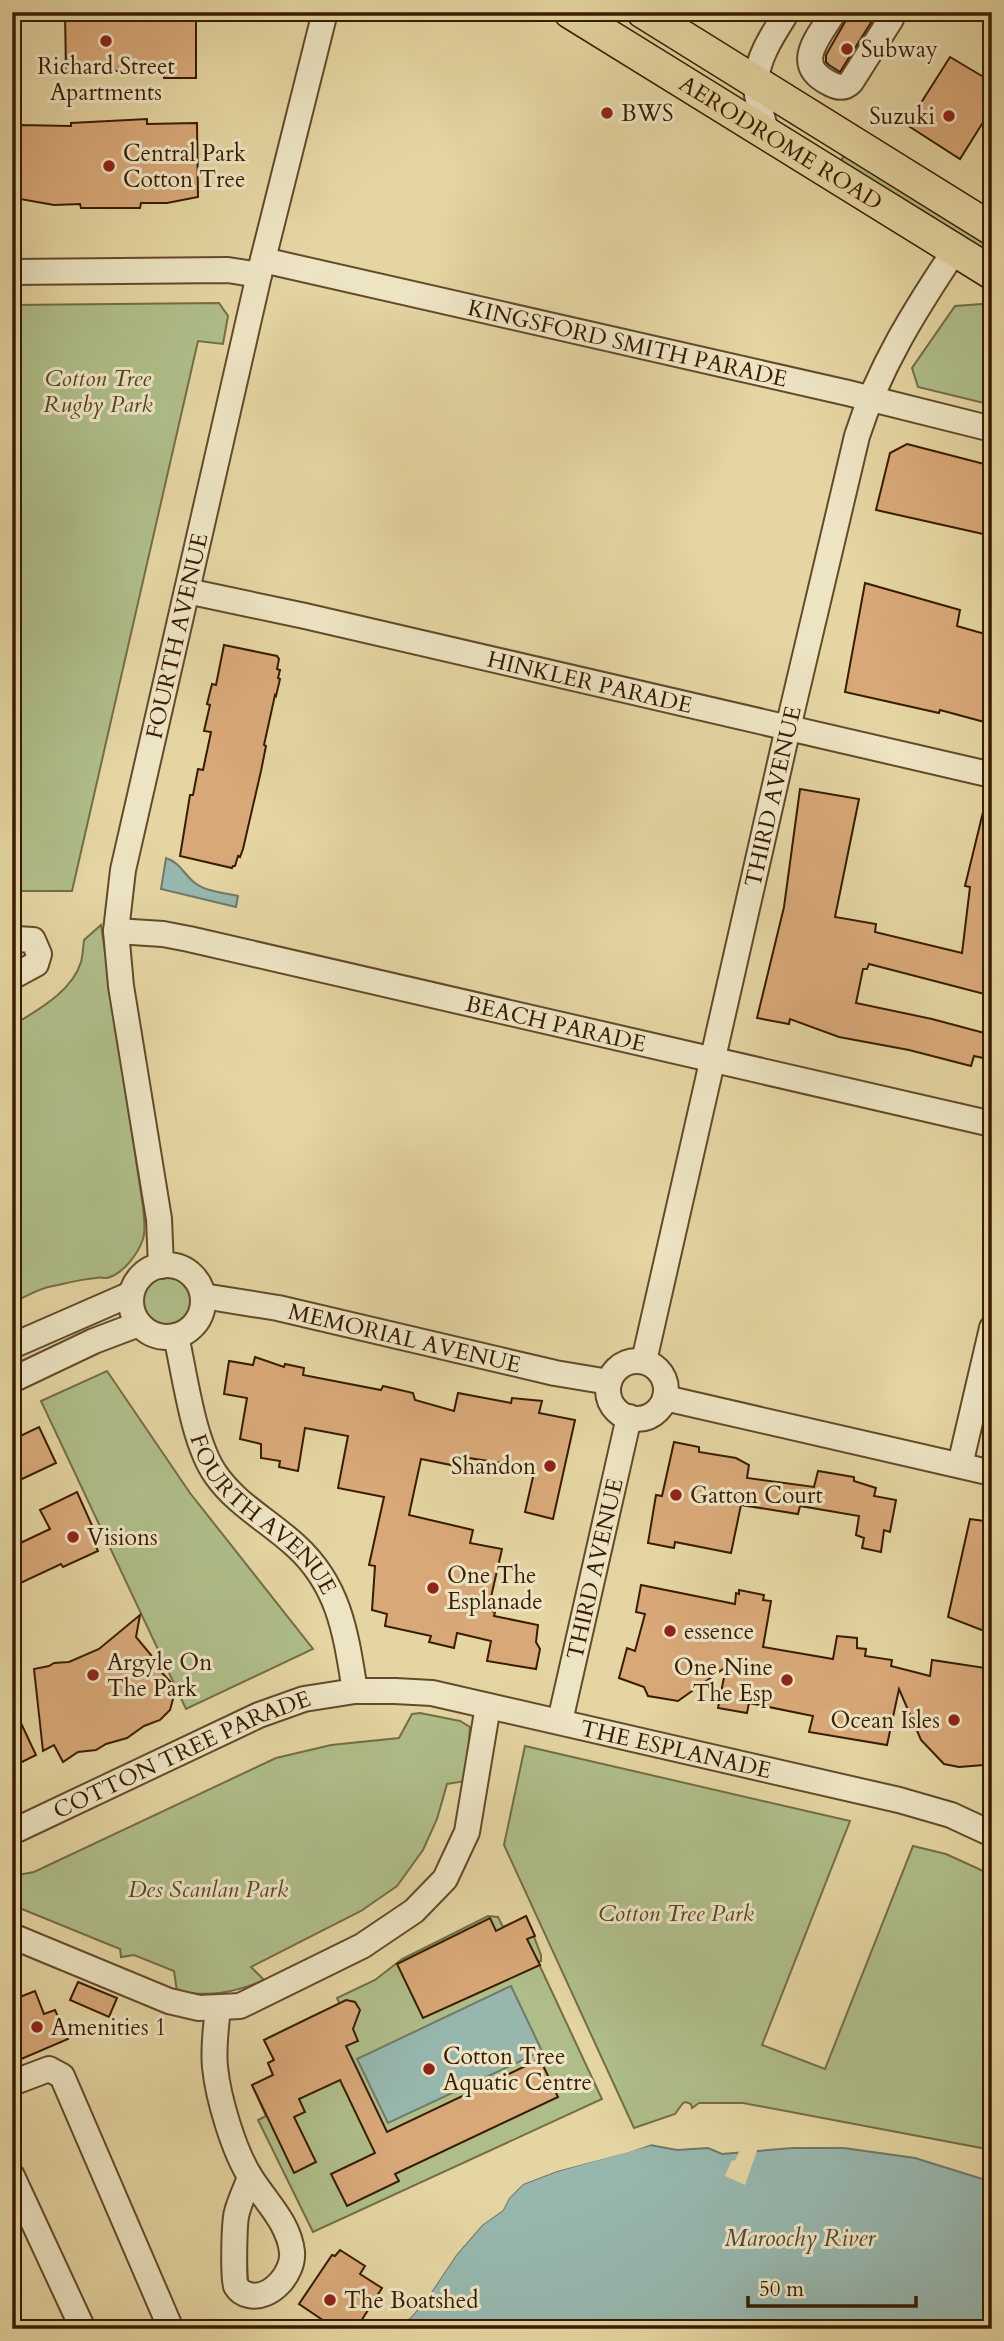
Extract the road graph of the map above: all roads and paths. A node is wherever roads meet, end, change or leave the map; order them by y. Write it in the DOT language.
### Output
graph roads {
  1 [pos="326,12"];
  2 [pos="570,12"];
  3 [pos="643,12"];
  4 [pos="787,12"];
  5 [pos="834,12"];
  6 [pos="893,12"];
  7 [pos="756,83"];
  8 [pos="766,132"];
  9 [pos="992,229"];
  10 [pos="955,250"];
  11 [pos="261,267"];
  12 [pos="12,272"];
  13 [pos="992,273"];
  14 [pos="869,398"];
  15 [pos="992,429"];
  16 [pos="187,591"];
  17 [pos="788,728"];
  18 [pos="992,775"];
  19 [pos="116,930"];
  20 [pos="12,941"];
  21 [pos="12,977"];
  22 [pos="713,1059"];
  23 [pos="992,1124"];
  24 [pos="161,1266"];
  25 [pos="131,1294"];
  26 [pos="203,1296"];
  27 [pos="139,1324"];
  28 [pos="992,1328"];
  29 [pos="176,1336"];
  30 [pos="12,1346"];
  31 [pos="644,1361"];
  32 [pos="12,1380"];
  33 [pos="609,1382"];
  34 [pos="665,1398"];
  35 [pos="629,1418"];
  36 [pos="960,1465"];
  37 [pos="992,1473"];
  38 [pos="355,1691"];
  39 [pos="488,1706"];
  40 [pos="560,1721"];
  41 [pos="12,1832"];
  42 [pos="992,1834"];
  43 [pos="12,1936"];
  44 [pos="218,2008"];
  45 [pos="12,2083"];
  46 [pos="12,2176"];
  47 [pos="250,2177"];
  48 [pos="83,2329"];
  49 [pos="171,2329"];
  1 -- 11 [label="street, FOURTH AVENUE"];
  2 -- 8 [label="main road, AERODROME ROAD"];
  3 -- 7 [label="main road, AERODROME ROAD"];
  4 -- 7 [label="street"];
  5 -- 6 [label="street"];
  7 -- 8 [label="street"];
  7 -- 9 [label="main road, AERODROME ROAD"];
  8 -- 10 [label="main road, AERODROME ROAD"];
  10 -- 13 [label="main road, AERODROME ROAD"];
  10 -- 14 [label="street, THIRD AVENUE"];
  11 -- 12 [label="street, KINGSFORD SMITH PARADE"];
  11 -- 14 [label="street, KINGSFORD SMITH PARADE"];
  11 -- 16 [label="street, FOURTH AVENUE"];
  14 -- 15 [label="street, KINGSFORD SMITH PARADE"];
  14 -- 17 [label="street, THIRD AVENUE"];
  16 -- 17 [label="street, HINKLER PARADE"];
  16 -- 19 [label="street, FOURTH AVENUE"];
  17 -- 18 [label="street, HINKLER PARADE"];
  17 -- 22 [label="street, THIRD AVENUE"];
  19 -- 22 [label="street, BEACH PARADE"];
  19 -- 24 [label="street, FOURTH AVENUE"];
  20 -- 21 [label="street"];
  22 -- 23 [label="street, BEACH PARADE"];
  22 -- 31 [label="street, THIRD AVENUE"];
  24 -- 25 [label="street"];
  24 -- 26 [label="street"];
  25 -- 27 [label="street"];
  25 -- 30 [label="street"];
  26 -- 29 [label="street"];
  26 -- 33 [label="street, MEMORIAL AVENUE"];
  27 -- 29 [label="street"];
  27 -- 32 [label="street"];
  28 -- 36 [label="street"];
  29 -- 38 [label="street, FOURTH AVENUE"];
  31 -- 33 [label="street"];
  31 -- 34 [label="street"];
  33 -- 35 [label="street"];
  34 -- 35 [label="street"];
  34 -- 36 [label="street"];
  35 -- 40 [label="street, THIRD AVENUE"];
  36 -- 37 [label="street"];
  38 -- 39 [label="street, THE ESPLANADE"];
  38 -- 41 [label="street, COTTON TREE PARADE"];
  39 -- 40 [label="street, THE ESPLANADE"];
  39 -- 44 [label="street"];
  40 -- 42 [label="street, THE ESPLANADE"];
  43 -- 44 [label="street"];
  44 -- 47 [label="street"];
  45 -- 49 [label="street"];
  46 -- 48 [label="street"];
}
